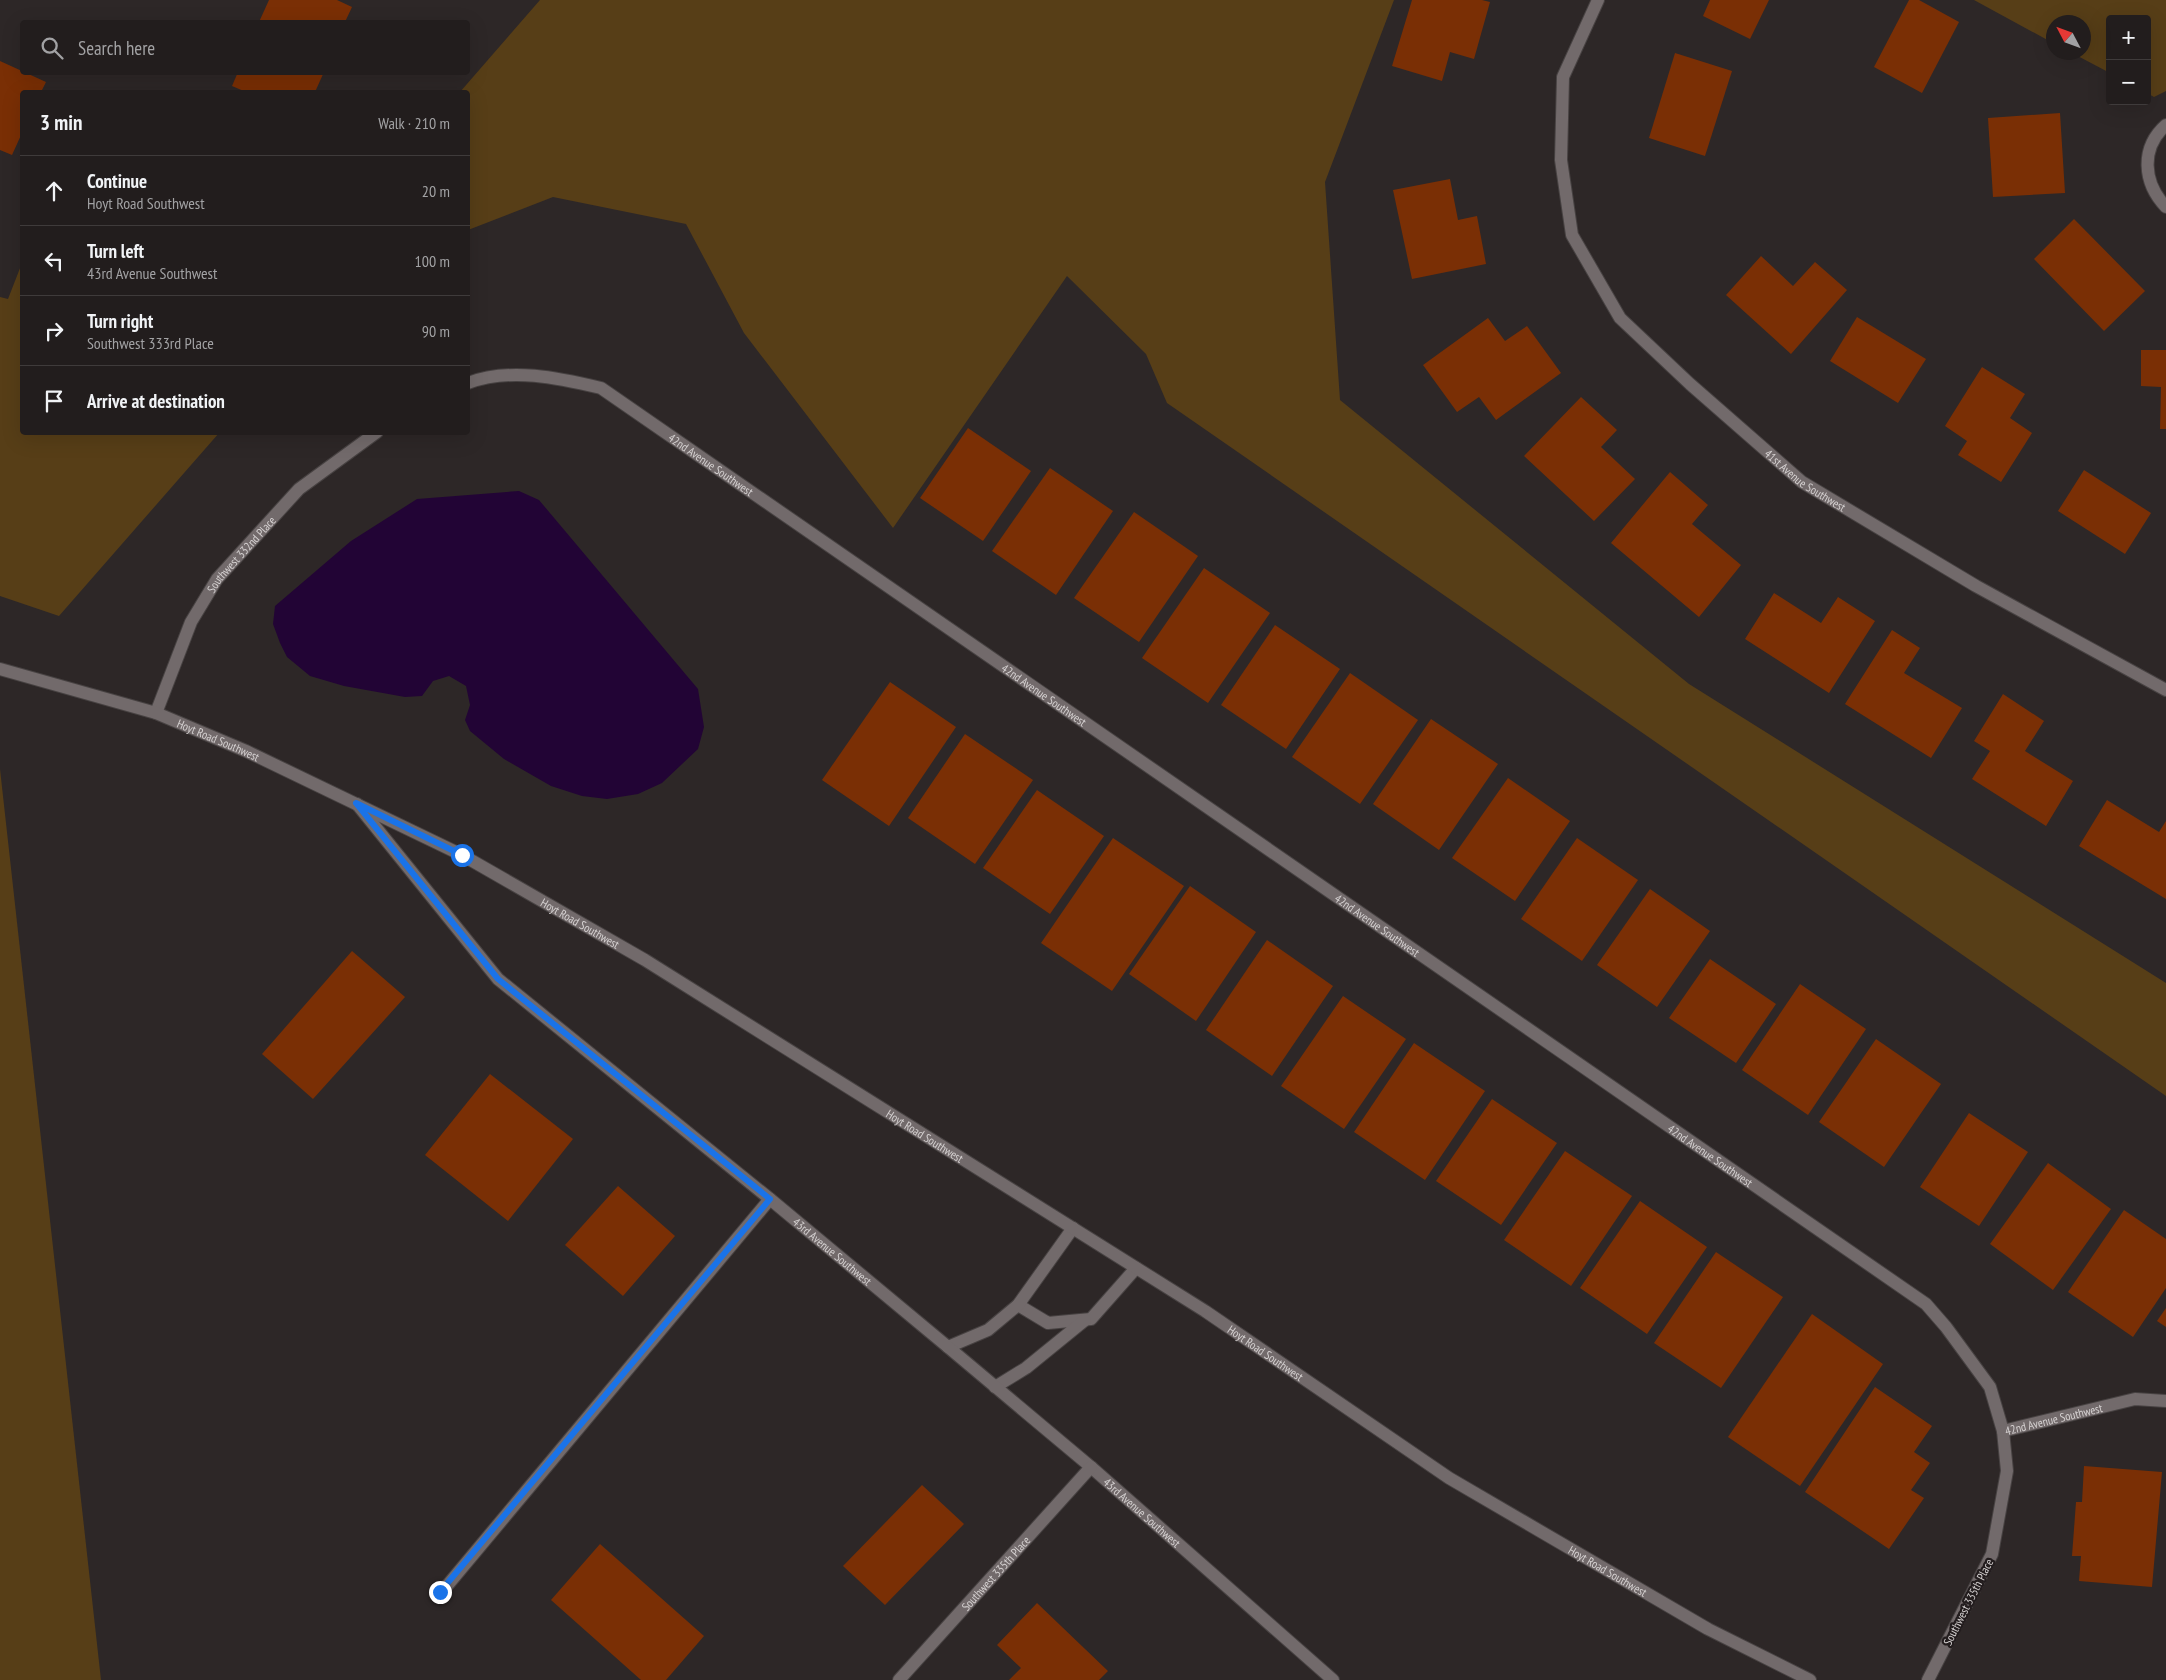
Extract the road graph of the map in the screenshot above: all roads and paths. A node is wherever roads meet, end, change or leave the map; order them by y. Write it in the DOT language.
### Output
graph roads {
  1 [pos="1598,0"];
  2 [pos="2166,125"];
  3 [pos="2166,207"];
  4 [pos="470,382"];
  5 [pos="373,435"];
  6 [pos="0,669"];
  7 [pos="2165,689"];
  8 [pos="156,713"];
  9 [pos="356,803"];
  10 [pos="770,1199"];
  11 [pos="1073,1228"];
  12 [pos="1136,1268"];
  13 [pos="1018,1305"];
  14 [pos="1084,1320"];
  15 [pos="948,1347"];
  16 [pos="994,1386"];
  17 [pos="2166,1401"];
  18 [pos="2003,1431"];
  19 [pos="1091,1467"];
  20 [pos="440,1592"];
  21 [pos="899,1680"];
  22 [pos="1333,1680"];
  23 [pos="1810,1680"];
  24 [pos="1928,1680"];
  1 -- 7 [label="street, 41st Avenue Southwest"];
  2 -- 3 [label="street"];
  4 -- 18 [label="street, 42nd Avenue Southwest"];
  5 -- 8 [label="street, Southwest 332nd Place"];
  6 -- 8 [label="street, Hoyt Road Southwest"];
  8 -- 9 [label="street, Hoyt Road Southwest"];
  9 -- 10 [label="street, 43rd Avenue Southwest"];
  9 -- 11 [label="street, Hoyt Road Southwest"];
  10 -- 15 [label="street, 43rd Avenue Southwest"];
  10 -- 20 [label="street"];
  11 -- 12 [label="street, Hoyt Road Southwest"];
  11 -- 13 [label="street"];
  12 -- 14 [label="street"];
  12 -- 23 [label="street, Hoyt Road Southwest"];
  13 -- 14 [label="street"];
  13 -- 15 [label="street"];
  14 -- 16 [label="street"];
  15 -- 16 [label="street, 43rd Avenue Southwest"];
  16 -- 19 [label="street, 43rd Avenue Southwest"];
  17 -- 18 [label="street, 42nd Avenue Southwest"];
  18 -- 24 [label="street, Southwest 335th Place"];
  19 -- 21 [label="street, Southwest 335th Place"];
  19 -- 22 [label="street, 43rd Avenue Southwest"];
}
